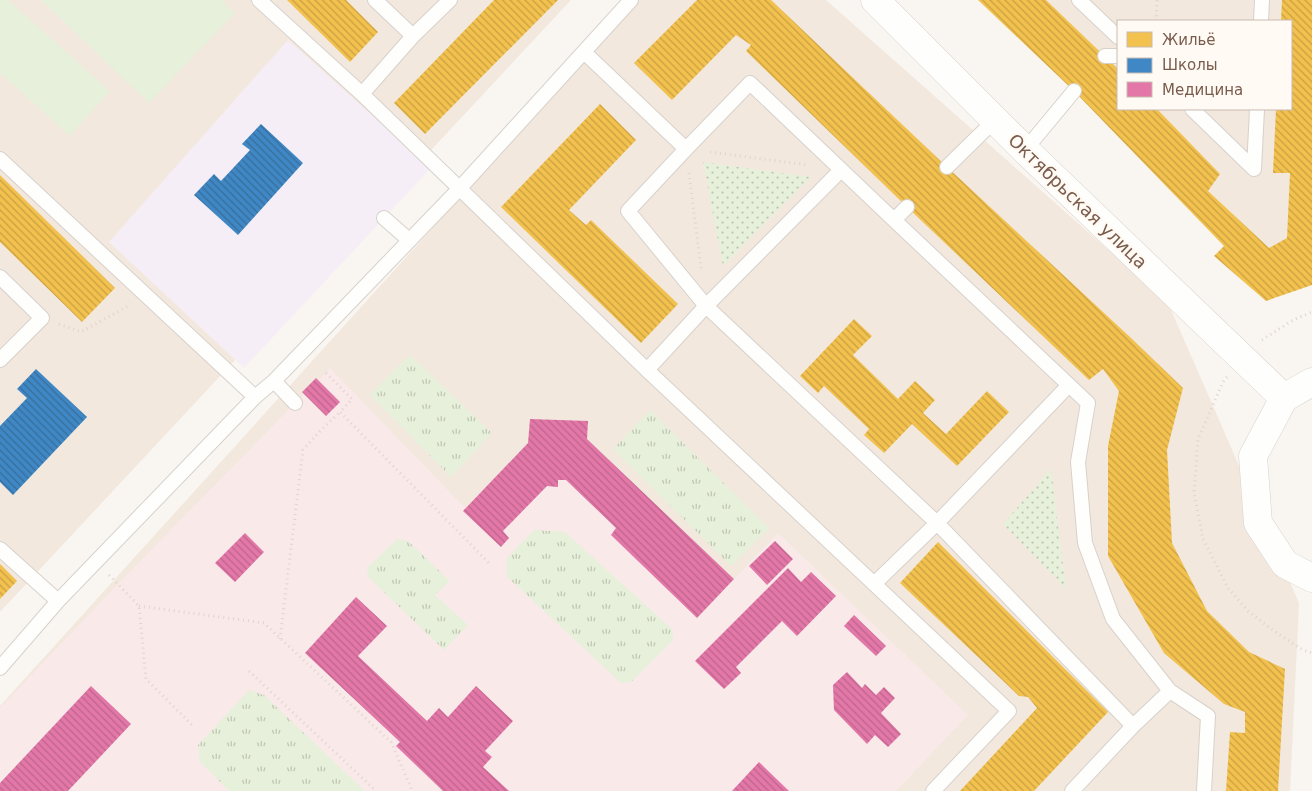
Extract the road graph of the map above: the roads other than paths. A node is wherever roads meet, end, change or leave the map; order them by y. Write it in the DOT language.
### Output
graph roads {
  1 [pos="260,0"];
  2 [pos="375,0"];
  3 [pos="450,0"];
  4 [pos="632,0"];
  5 [pos="875,0"];
  6 [pos="1079,0"];
  7 [pos="1262,0"];
  8 [pos="1261,20"];
  9 [pos="413,36"];
  10 [pos="1117,36"];
  11 [pos="584,52"];
  12 [pos="1074,91"];
  13 [pos="362,94"];
  14 [pos="1193,110"];
  15 [pos="1257,110"];
  16 [pos="995,120"];
  17 [pos="686,149"];
  18 [pos="1025,150"];
  19 [pos="0,159"];
  20 [pos="947,167"];
  21 [pos="841,170"];
  22 [pos="459,189"];
  23 [pos="907,207"];
  24 [pos="384,218"];
  25 [pos="894,220"];
  26 [pos="409,240"];
  27 [pos="0,277"];
  28 [pos="706,306"];
  29 [pos="0,360"];
  30 [pos="647,370"];
  31 [pos="274,381"];
  32 [pos="1312,382"];
  33 [pos="1069,384"];
  34 [pos="255,397"];
  35 [pos="1284,398"];
  36 [pos="295,403"];
  37 [pos="937,523"];
  38 [pos="0,549"];
  39 [pos="1312,578"];
  40 [pos="874,584"];
  41 [pos="58,601"];
  42 [pos="0,668"];
  43 [pos="1170,691"];
  44 [pos="1133,726"];
  45 [pos="933,791"];
  46 [pos="1072,791"];
  47 [pos="1204,791"];
  1 -- 13 [label="lane"];
  2 -- 9 [label="lane"];
  3 -- 9 [label="lane"];
  4 -- 11 [label="lane"];
  5 -- 16 [label="main road, Октябрьская улица"];
  6 -- 10 [label="lane"];
  7 -- 8 [label="lane"];
  9 -- 13 [label="lane"];
  11 -- 17 [label="lane"];
  11 -- 22 [label="lane"];
  12 -- 18 [label="lane"];
  13 -- 22 [label="lane"];
  14 -- 15 [label="lane"];
  16 -- 18 [label="main road, Октябрьская улица"];
  16 -- 20 [label="lane"];
  17 -- 21 [label="lane"];
  17 -- 28 [label="lane"];
  18 -- 35 [label="main road, Октябрьская улица"];
  19 -- 34 [label="lane"];
  21 -- 25 [label="lane"];
  21 -- 28 [label="lane"];
  22 -- 26 [label="lane"];
  22 -- 30 [label="lane"];
  23 -- 25 [label="lane"];
  24 -- 26 [label="lane"];
  25 -- 33 [label="lane"];
  26 -- 31 [label="lane"];
  27 -- 29 [label="lane"];
  28 -- 30 [label="lane"];
  28 -- 37 [label="lane"];
  30 -- 40 [label="lane"];
  31 -- 34 [label="lane"];
  31 -- 36 [label="lane"];
  32 -- 35 [label="main road"];
  33 -- 37 [label="lane"];
  33 -- 43 [label="lane"];
  34 -- 41 [label="lane"];
  35 -- 39 [label="main road"];
  37 -- 40 [label="lane"];
  37 -- 44 [label="lane"];
  38 -- 41 [label="lane"];
  40 -- 45 [label="lane"];
  41 -- 42 [label="lane"];
  43 -- 44 [label="lane"];
  43 -- 47 [label="lane"];
  44 -- 46 [label="lane"];
}
